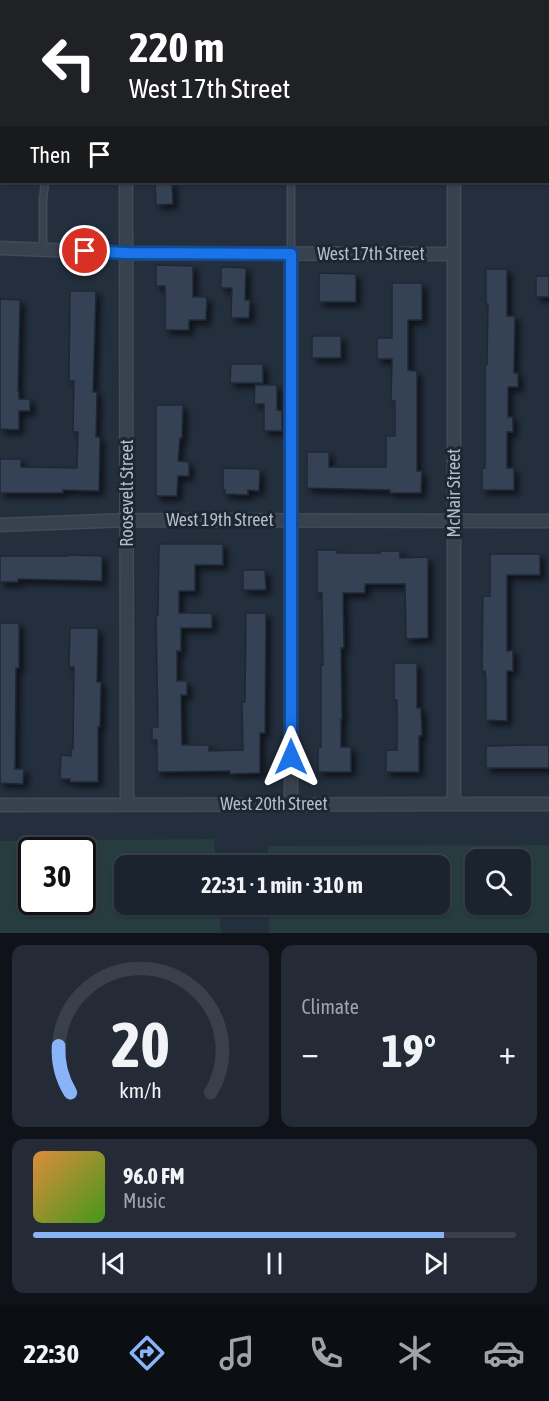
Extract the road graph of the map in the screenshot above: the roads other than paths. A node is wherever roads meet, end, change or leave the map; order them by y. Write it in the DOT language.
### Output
graph roads {
  1 [pos="45,183"];
  2 [pos="126,183"];
  3 [pos="291,183"];
  4 [pos="454,183"];
  5 [pos="0,248"];
  6 [pos="43,250"];
  7 [pos="127,253"];
  8 [pos="291,254"];
  9 [pos="454,254"];
  10 [pos="127,520"];
  11 [pos="291,520"];
  12 [pos="454,521"];
  13 [pos="549,521"];
  14 [pos="0,525"];
  15 [pos="127,804"];
  16 [pos="291,804"];
  17 [pos="454,804"];
  18 [pos="549,804"];
  19 [pos="0,805"];
  1 -- 6 [label="lane"];
  2 -- 7 [label="street, Roosevelt Street"];
  3 -- 8 [label="lane"];
  4 -- 9 [label="street, McNair Street"];
  5 -- 6 [label="street, West 17th Street"];
  6 -- 7 [label="street, West 17th Street"];
  7 -- 8 [label="street, West 17th Street"];
  7 -- 10 [label="street, Roosevelt Street"];
  8 -- 9 [label="street, West 17th Street"];
  8 -- 11 [label="street"];
  9 -- 12 [label="street, McNair Street"];
  10 -- 11 [label="street, West 19th Street"];
  10 -- 14 [label="street, West 19th Street"];
  10 -- 15 [label="street, Roosevelt Street"];
  11 -- 12 [label="street, West 19th Street"];
  11 -- 16 [label="street"];
  12 -- 13 [label="street, West 19th Street"];
  12 -- 17 [label="street, McNair Street"];
  15 -- 16 [label="street, West 20th Street"];
  15 -- 19 [label="street, West 20th Street"];
  16 -- 17 [label="street, West 20th Street"];
  17 -- 18 [label="street, West 20th Street"];
}
